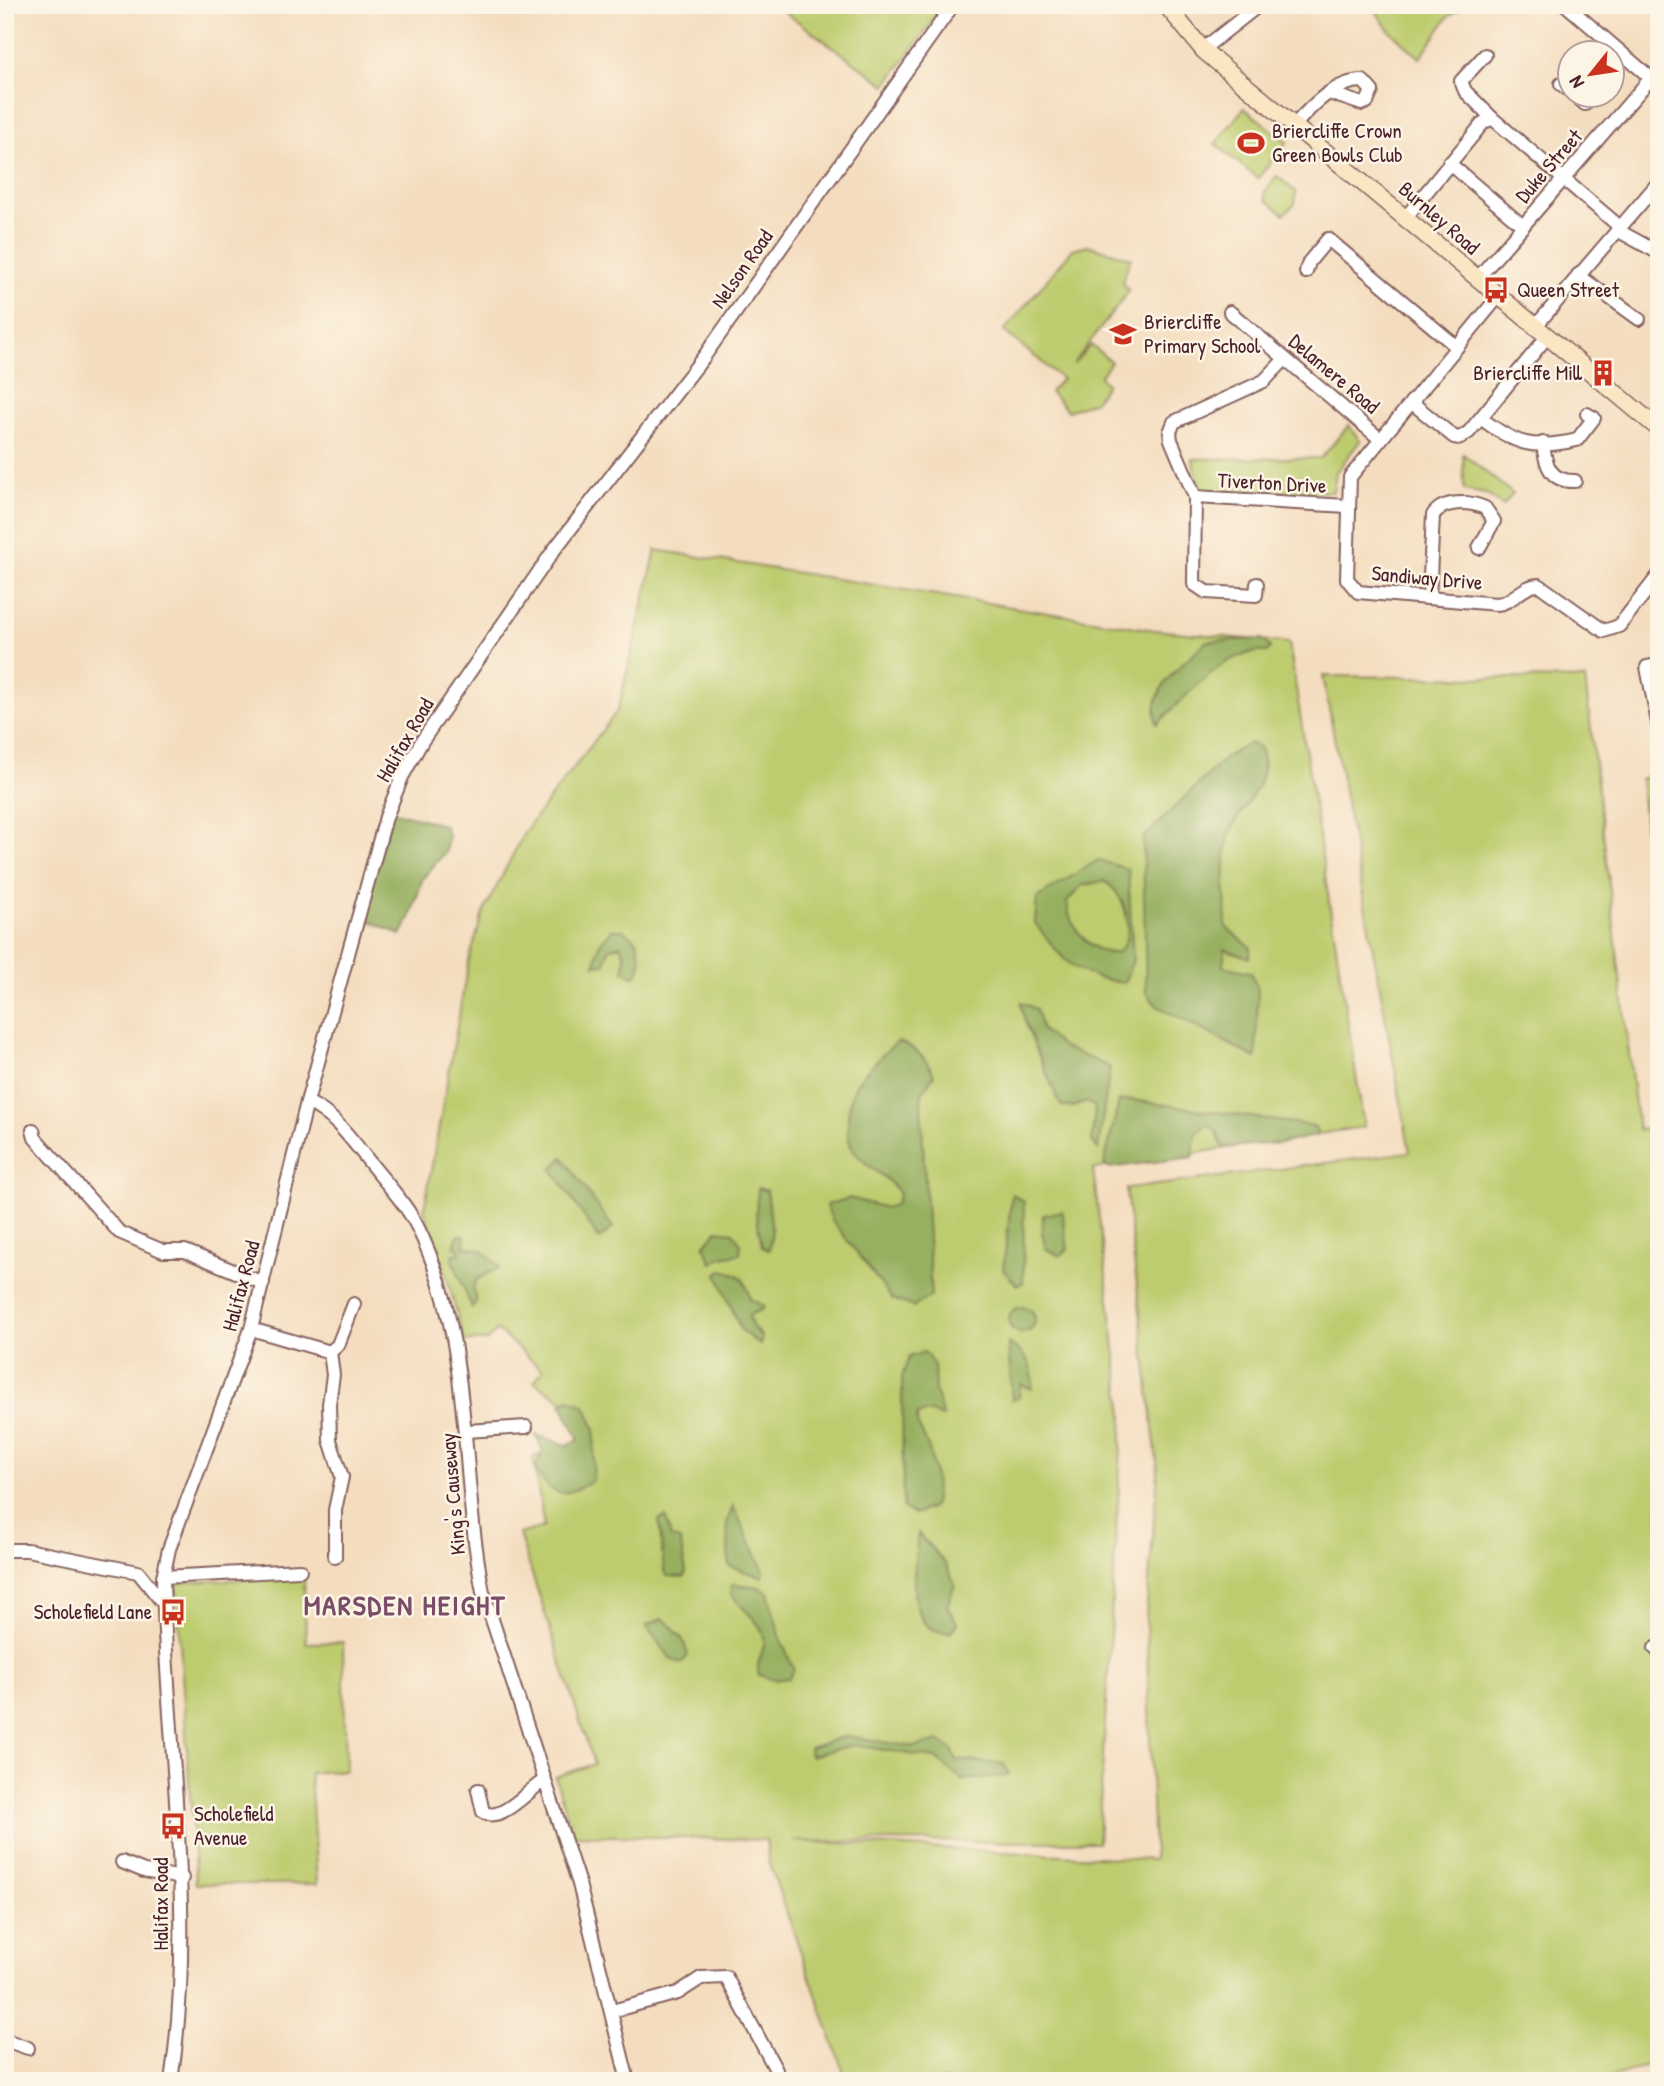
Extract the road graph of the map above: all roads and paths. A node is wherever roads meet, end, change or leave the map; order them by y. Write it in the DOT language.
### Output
graph roads {
  1 [pos="953,5"];
  2 [pos="1166,5"];
  3 [pos="1259,5"];
  4 [pos="1566,5"];
  5 [pos="1203,50"];
  6 [pos="1485,55"];
  7 [pos="1655,82"];
  8 [pos="1329,93"];
  9 [pos="1489,119"];
  10 [pos="1294,125"];
  11 [pos="1449,163"];
  12 [pos="1563,180"];
  13 [pos="1659,181"];
  14 [pos="1406,217"];
  15 [pos="1523,226"];
  16 [pos="1619,228"];
  17 [pos="1659,253"];
  18 [pos="1306,272"];
  19 [pos="1578,275"];
  20 [pos="1477,279"];
  21 [pos="1498,297"];
  22 [pos="1230,312"];
  23 [pos="1639,319"];
  24 [pos="1540,333"];
  25 [pos="1457,347"];
  26 [pos="1285,359"];
  27 [pos="1411,402"];
  28 [pos="1481,418"];
  29 [pos="1593,418"];
  30 [pos="1659,429"];
  31 [pos="1380,439"];
  32 [pos="1543,443"];
  33 [pos="1571,484"];
  34 [pos="1195,497"];
  35 [pos="1348,506"];
  36 [pos="1479,548"];
  37 [pos="554,550"];
  38 [pos="1657,580"];
  39 [pos="1256,594"];
  40 [pos="1429,598"];
  41 [pos="1659,665"];
  42 [pos="1659,728"];
  43 [pos="307,1102"];
  44 [pos="33,1130"];
  45 [pos="263,1283"];
  46 [pos="354,1304"];
  47 [pos="251,1329"];
  48 [pos="330,1352"];
  49 [pos="526,1427"];
  50 [pos="467,1431"];
  51 [pos="5,1549"];
  52 [pos="335,1558"];
  53 [pos="300,1570"];
  54 [pos="163,1577"];
  55 [pos="163,1603"];
  56 [pos="545,1780"];
  57 [pos="478,1790"];
  58 [pos="122,1862"];
  59 [pos="182,1878"];
  60 [pos="612,2011"];
  61 [pos="5,2040"];
  62 [pos="28,2048"];
  63 [pos="776,2070"];
  64 [pos="171,2081"];
  65 [pos="628,2081"];
  1 -- 37 [label="street, Nelson Road"];
  2 -- 5 [label="street, Burnley Road"];
  3 -- 5 [label="street"];
  4 -- 7 [label="street"];
  5 -- 10 [label="street, Burnley Road"];
  6 -- 9 [label="street"];
  7 -- 12 [label="street, Duke Street"];
  8 -- 10 [label="street"];
  9 -- 11 [label="street"];
  9 -- 12 [label="street"];
  10 -- 14 [label="street, Burnley Road"];
  11 -- 14 [label="street"];
  11 -- 15 [label="street"];
  12 -- 15 [label="street, Duke Street"];
  12 -- 16 [label="street"];
  13 -- 16 [label="street"];
  14 -- 20 [label="street, Burnley Road"];
  15 -- 20 [label="street, Duke Street"];
  16 -- 17 [label="street"];
  16 -- 19 [label="street"];
  18 -- 25 [label="street"];
  19 -- 23 [label="street"];
  19 -- 24 [label="street"];
  20 -- 21 [label="street, Burnley Road"];
  21 -- 24 [label="street, Burnley Road"];
  21 -- 25 [label="street, Sandiway Drive"];
  22 -- 26 [label="street, Delamere Road"];
  24 -- 28 [label="street"];
  24 -- 30 [label="street, Burnley Road"];
  25 -- 27 [label="street, Sandiway Drive"];
  26 -- 31 [label="street, Delamere Road"];
  26 -- 34 [label="street, Tiverton Drive"];
  27 -- 28 [label="street"];
  27 -- 31 [label="street, Sandiway Drive"];
  28 -- 32 [label="street"];
  29 -- 32 [label="street"];
  31 -- 35 [label="street, Sandiway Drive"];
  32 -- 33 [label="street"];
  34 -- 35 [label="street, Tiverton Drive"];
  34 -- 39 [label="street"];
  35 -- 40 [label="street, Sandiway Drive"];
  36 -- 40 [label="street"];
  37 -- 43 [label="street, Halifax Road"];
  38 -- 40 [label="street, Sandiway Drive"];
  41 -- 42 [label="street"];
  43 -- 45 [label="street, Halifax Road"];
  43 -- 50 [label="street, King's Causeway"];
  44 -- 45 [label="street"];
  45 -- 47 [label="street, Halifax Road"];
  46 -- 48 [label="street"];
  47 -- 48 [label="street"];
  47 -- 54 [label="street, Halifax Road"];
  48 -- 52 [label="street"];
  49 -- 50 [label="street"];
  50 -- 56 [label="street, King's Causeway"];
  51 -- 55 [label="street"];
  53 -- 54 [label="street"];
  54 -- 55 [label="street, Halifax Road"];
  55 -- 59 [label="street, Halifax Road"];
  56 -- 57 [label="street"];
  56 -- 60 [label="street, King's Causeway"];
  58 -- 59 [label="street"];
  59 -- 64 [label="street, Halifax Road"];
  60 -- 63 [label="street"];
  60 -- 65 [label="street, King's Causeway"];
  61 -- 62 [label="street"];
}
